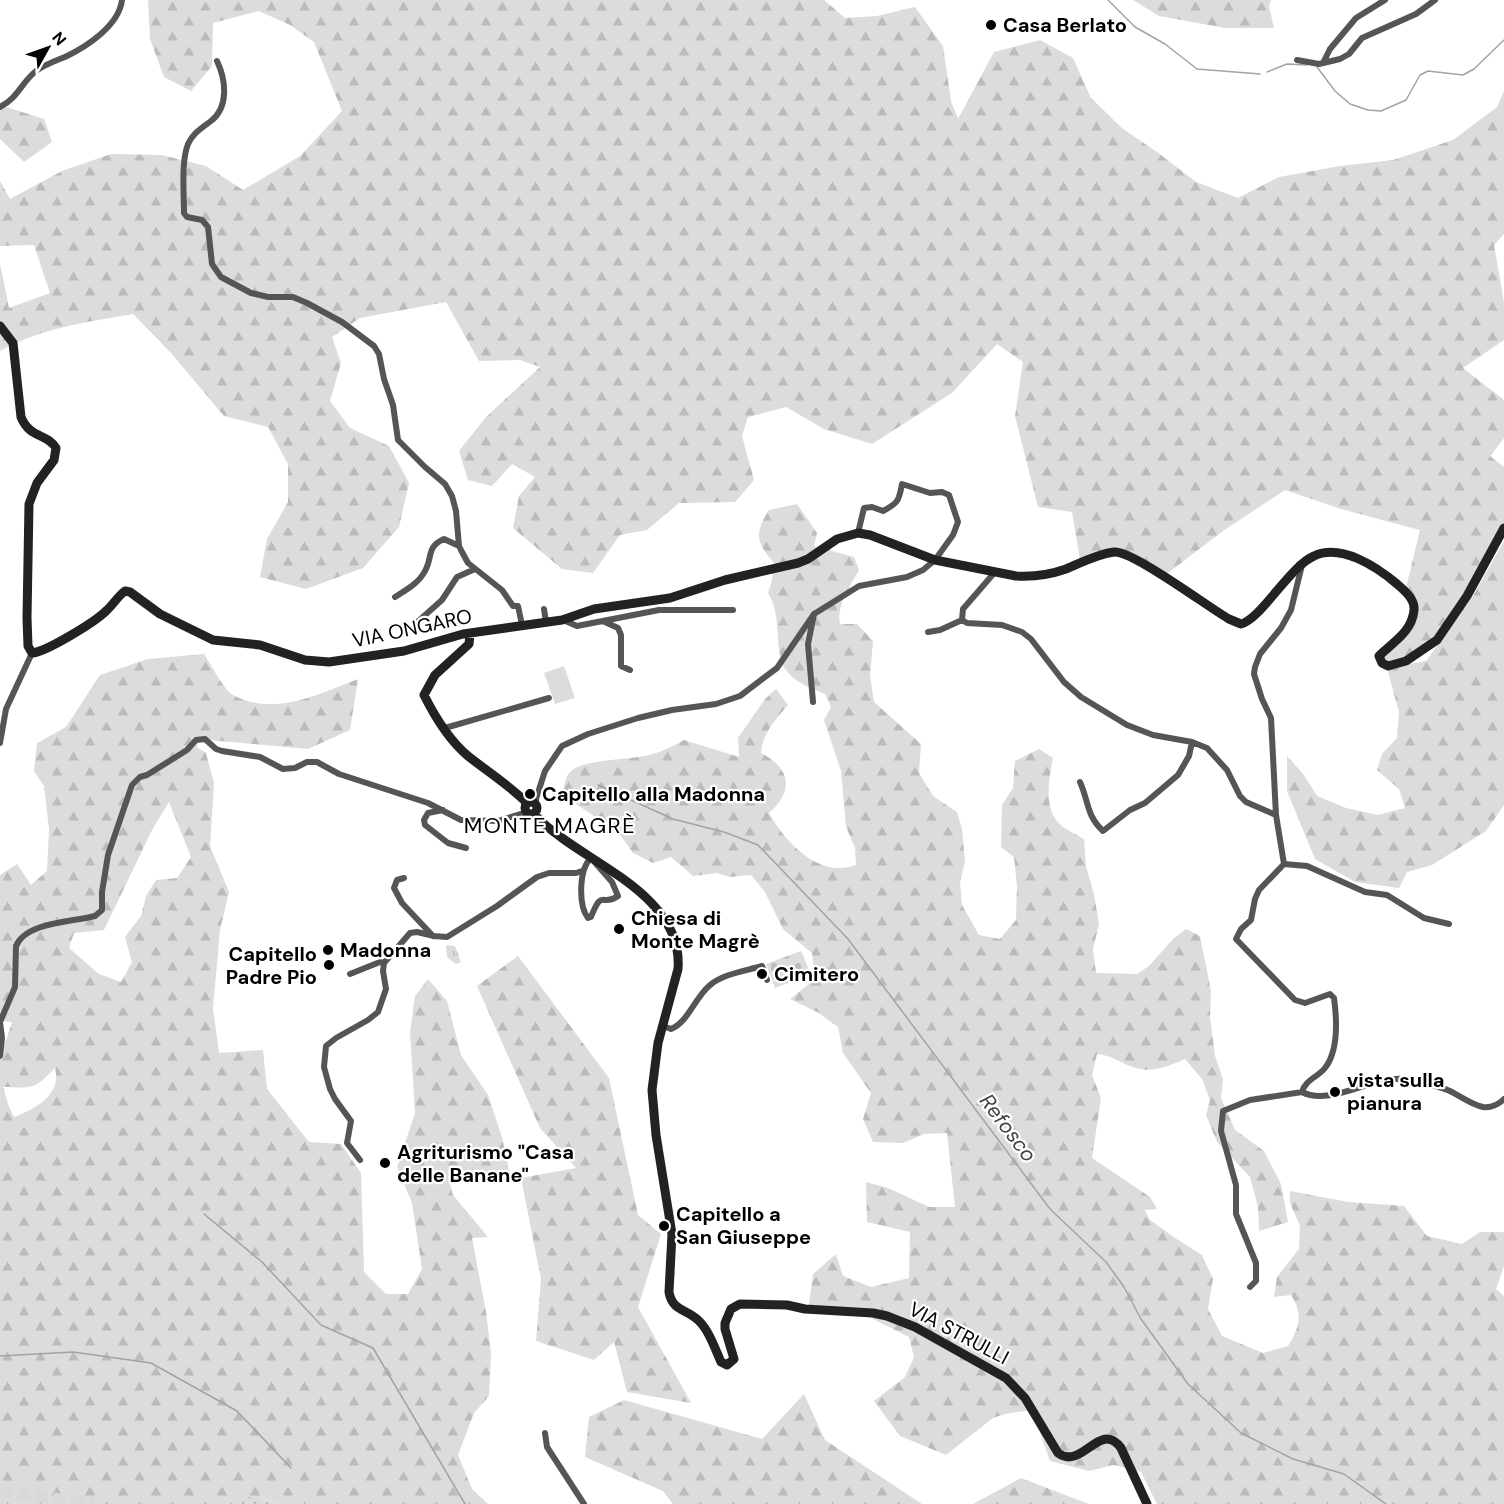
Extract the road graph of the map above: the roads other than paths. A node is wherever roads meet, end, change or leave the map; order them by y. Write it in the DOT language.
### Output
graph roads {
  1 [pos="122,0"];
  2 [pos="1385,0"];
  3 [pos="1435,0"];
  4 [pos="1297,60"];
  5 [pos="217,61"];
  6 [pos="1324,61"];
  7 [pos="0,107"];
  8 [pos="0,326"];
  9 [pos="1504,528"];
  10 [pos="858,533"];
  11 [pos="459,546"];
  12 [pos="935,560"];
  13 [pos="1302,565"];
  14 [pos="475,569"];
  15 [pos="995,572"];
  16 [pos="396,597"];
  17 [pos="544,609"];
  18 [pos="733,610"];
  19 [pos="814,614"];
  20 [pos="562,620"];
  21 [pos="962,620"];
  22 [pos="546,622"];
  23 [pos="602,622"];
  24 [pos="414,625"];
  25 [pos="522,625"];
  26 [pos="928,632"];
  27 [pos="470,634"];
  28 [pos="33,653"];
  29 [pos="630,670"];
  30 [pos="549,698"];
  31 [pos="813,702"];
  32 [pos="445,728"];
  33 [pos="1192,742"];
  34 [pos="0,743"];
  35 [pos="1080,782"];
  36 [pos="531,808"];
  37 [pos="443,810"];
  38 [pos="1276,815"];
  39 [pos="466,848"];
  40 [pos="591,858"];
  41 [pos="1284,864"];
  42 [pos="582,871"];
  43 [pos="404,878"];
  44 [pos="1449,924"];
  45 [pos="434,936"];
  46 [pos="384,963"];
  47 [pos="351,974"];
  48 [pos="767,980"];
  49 [pos="0,1022"];
  50 [pos="663,1026"];
  51 [pos="0,1056"];
  52 [pos="1302,1092"];
  53 [pos="1504,1099"];
  54 [pos="360,1160"];
  55 [pos="1250,1287"];
  56 [pos="545,1433"];
  57 [pos="584,1504"];
  58 [pos="1148,1504"];
  1 -- 7 [label="street"];
  2 -- 6 [label="street"];
  3 -- 6 [label="street"];
  4 -- 6 [label="street"];
  5 -- 11 [label="street"];
  8 -- 28 [label="main road"];
  9 -- 13 [label="main road"];
  10 -- 12 [label="main road"];
  10 -- 12 [label="street"];
  10 -- 20 [label="main road, VIA ONGARO"];
  11 -- 14 [label="street"];
  11 -- 16 [label="street"];
  12 -- 15 [label="main road"];
  12 -- 19 [label="street"];
  13 -- 15 [label="main road"];
  13 -- 38 [label="street"];
  14 -- 24 [label="street"];
  14 -- 25 [label="street"];
  15 -- 21 [label="street"];
  17 -- 22 [label="street"];
  18 -- 23 [label="street"];
  19 -- 31 [label="street"];
  19 -- 36 [label="street"];
  20 -- 22 [label="main road, VIA ONGARO"];
  20 -- 23 [label="street"];
  21 -- 26 [label="street"];
  21 -- 33 [label="street"];
  22 -- 25 [label="main road, VIA ONGARO"];
  23 -- 29 [label="street"];
  25 -- 27 [label="main road, VIA ONGARO"];
  27 -- 28 [label="main road, VIA ONGARO"];
  27 -- 32 [label="main road"];
  28 -- 34 [label="street"];
  30 -- 32 [label="street"];
  32 -- 36 [label="main road"];
  33 -- 35 [label="street"];
  33 -- 38 [label="street"];
  36 -- 37 [label="street"];
  36 -- 40 [label="main road"];
  37 -- 39 [label="street"];
  37 -- 49 [label="street"];
  38 -- 41 [label="street"];
  40 -- 42 [label="street"];
  40 -- 42 [label="street"];
  40 -- 50 [label="main road"];
  41 -- 44 [label="street"];
  41 -- 52 [label="street"];
  42 -- 45 [label="street"];
  43 -- 45 [label="street"];
  45 -- 46 [label="street"];
  46 -- 47 [label="street"];
  46 -- 54 [label="street"];
  48 -- 50 [label="street"];
  49 -- 51 [label="street"];
  50 -- 58 [label="main road, VIA STRULLI"];
  52 -- 53 [label="street"];
  52 -- 55 [label="street"];
  56 -- 57 [label="street"];
}
